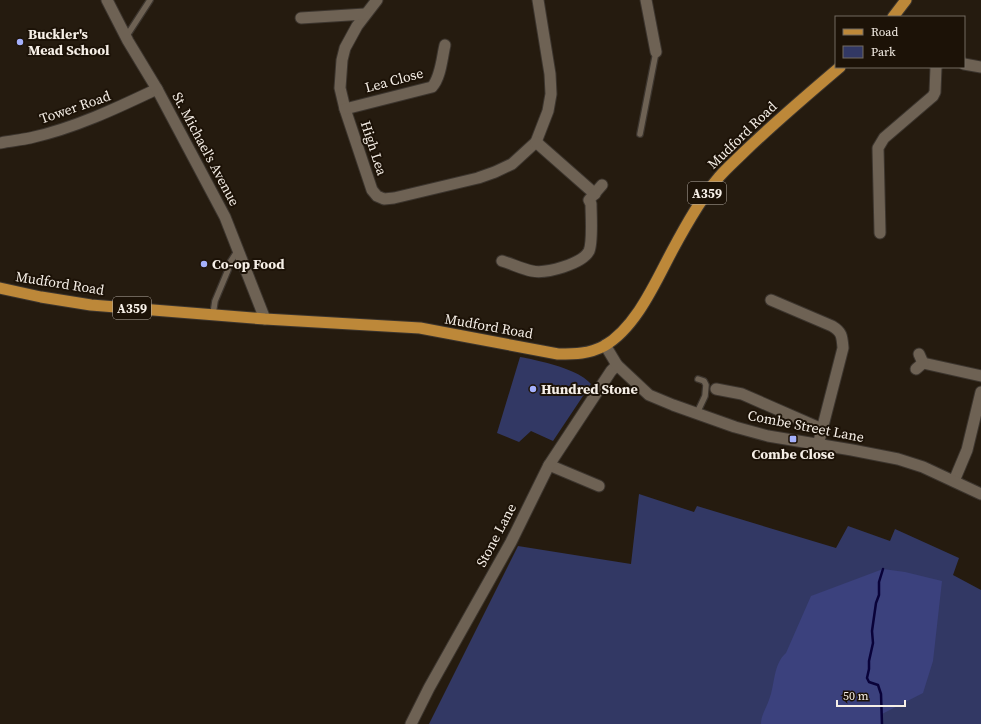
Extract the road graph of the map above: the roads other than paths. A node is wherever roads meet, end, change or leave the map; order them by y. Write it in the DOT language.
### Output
graph roads {
  1 [pos="107,0"];
  2 [pos="150,0"];
  3 [pos="377,0"];
  4 [pos="538,0"];
  5 [pos="646,0"];
  6 [pos="906,0"];
  7 [pos="365,14"];
  8 [pos="894,16"];
  9 [pos="301,18"];
  10 [pos="126,37"];
  11 [pos="445,45"];
  12 [pos="656,52"];
  13 [pos="965,64"];
  14 [pos="981,67"];
  15 [pos="839,68"];
  16 [pos="936,68"];
  17 [pos="157,89"];
  18 [pos="345,109"];
  19 [pos="640,134"];
  20 [pos="536,142"];
  21 [pos="0,143"];
  22 [pos="602,185"];
  23 [pos="593,199"];
  24 [pos="880,234"];
  25 [pos="238,250"];
  26 [pos="502,261"];
  27 [pos="0,288"];
  28 [pos="771,300"];
  29 [pos="213,314"];
  30 [pos="265,319"];
  31 [pos="605,345"];
  32 [pos="919,362"];
  33 [pos="617,365"];
  34 [pos="981,376"];
  35 [pos="698,379"];
  36 [pos="716,389"];
  37 [pos="981,392"];
  38 [pos="697,413"];
  39 [pos="822,429"];
  40 [pos="818,445"];
  41 [pos="549,465"];
  42 [pos="954,481"];
  43 [pos="599,486"];
  44 [pos="981,494"];
  45 [pos="410,724"];
  1 -- 10 [label="street, St. Michael's Avenue"];
  2 -- 10 [label="lane"];
  3 -- 7 [label="street, High Lea"];
  4 -- 20 [label="street, High Lea"];
  5 -- 12 [label="street"];
  6 -- 8 [label="main road"];
  7 -- 9 [label="street"];
  7 -- 18 [label="street, High Lea"];
  10 -- 17 [label="street, St. Michael's Avenue"];
  11 -- 18 [label="street, Lea Close"];
  12 -- 19 [label="lane"];
  13 -- 14 [label="street"];
  15 -- 31 [label="main road, Mudford Road / A359"];
  16 -- 24 [label="street"];
  17 -- 21 [label="street, Tower Road"];
  17 -- 25 [label="street, St. Michael's Avenue"];
  18 -- 20 [label="street, High Lea"];
  20 -- 23 [label="street"];
  22 -- 23 [label="street"];
  23 -- 26 [label="street"];
  25 -- 29 [label="lane"];
  25 -- 30 [label="street, St. Michael's Avenue"];
  27 -- 29 [label="main road, Mudford Road / A359"];
  28 -- 39 [label="street"];
  29 -- 30 [label="main road, Mudford Road / A359"];
  30 -- 31 [label="main road, Mudford Road / A359"];
  31 -- 33 [label="street, Combe Street Lane"];
  32 -- 34 [label="street"];
  33 -- 38 [label="street, Combe Street Lane"];
  33 -- 41 [label="street, Stone Lane"];
  35 -- 38 [label="lane"];
  36 -- 39 [label="street"];
  37 -- 42 [label="street"];
  38 -- 40 [label="street, Combe Street Lane"];
  39 -- 40 [label="street"];
  40 -- 42 [label="street, Combe Street Lane"];
  41 -- 43 [label="street"];
  41 -- 45 [label="street, Stone Lane"];
  42 -- 44 [label="street, Combe Street Lane"];
}
